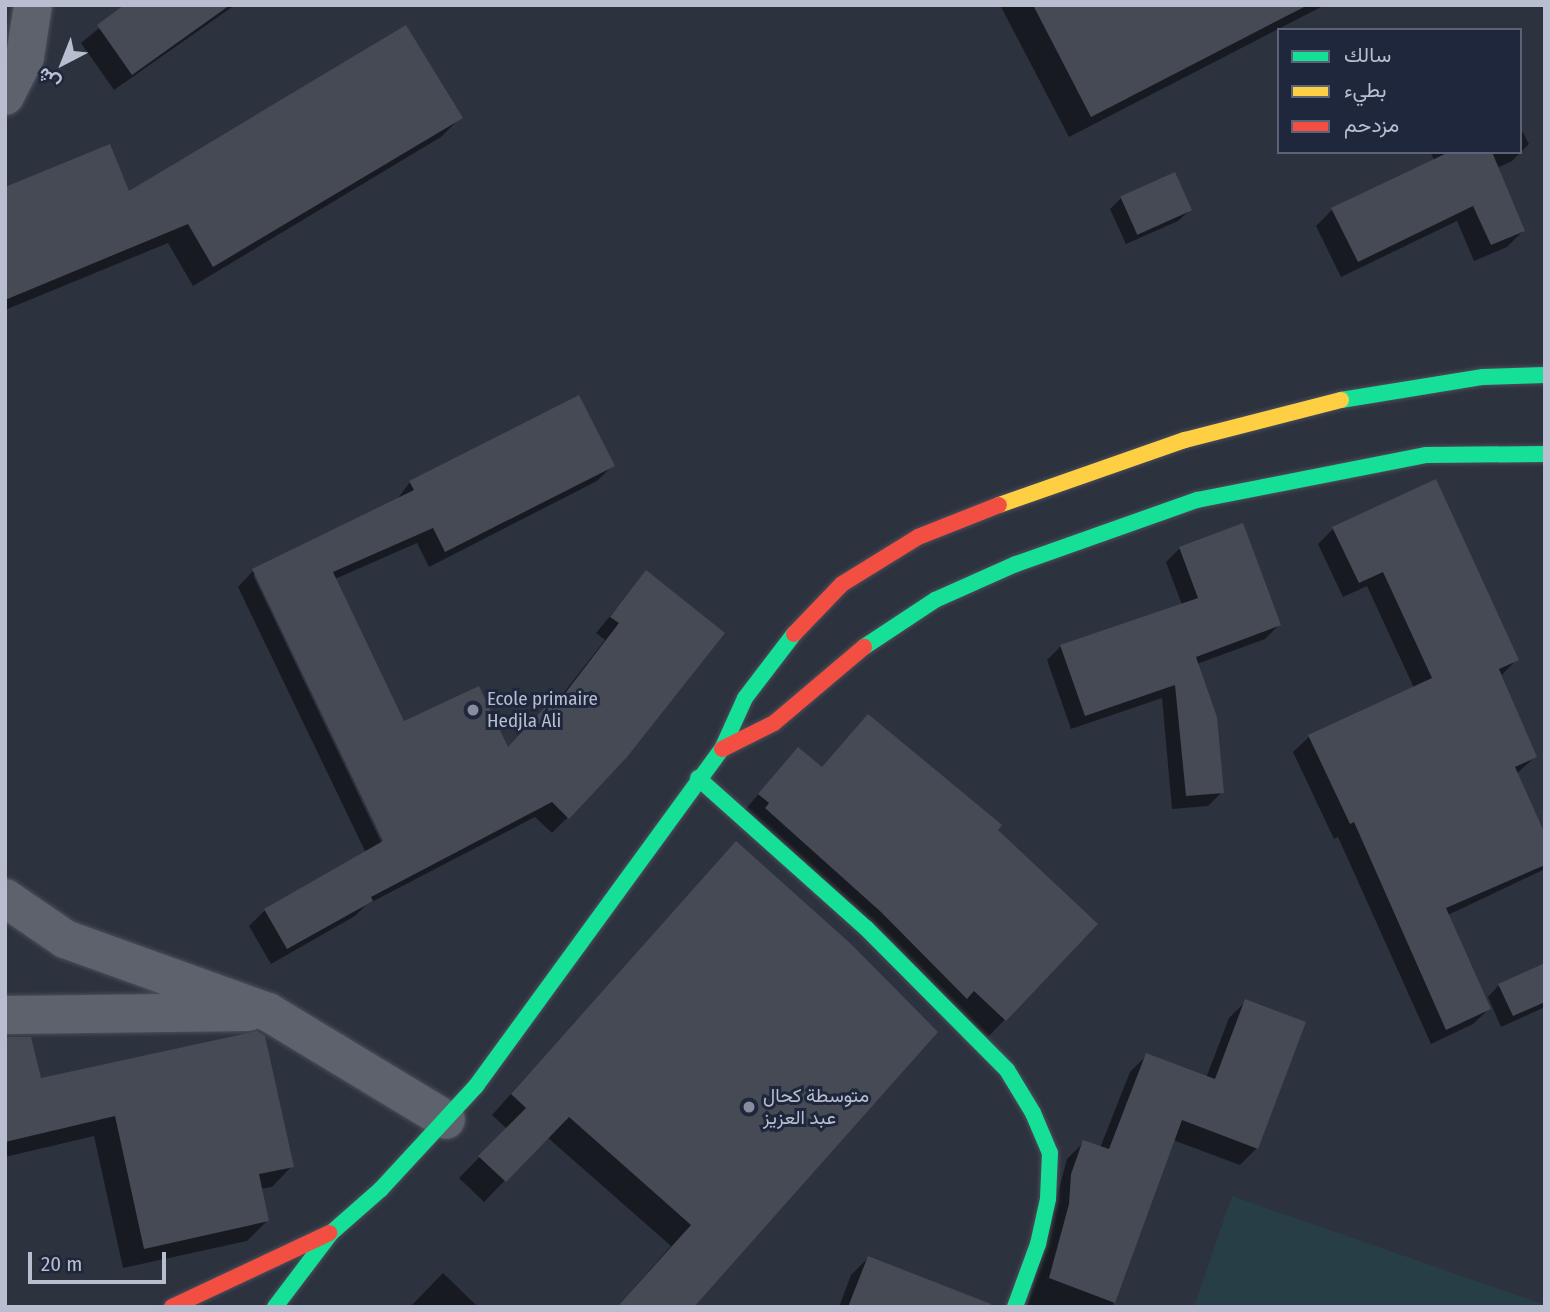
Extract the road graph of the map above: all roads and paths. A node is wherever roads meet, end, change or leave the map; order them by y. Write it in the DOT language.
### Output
graph roads {
  1 [pos="33,5"];
  2 [pos="5,96"];
  3 [pos="1545,375"];
  4 [pos="1545,454"];
  5 [pos="722,749"];
  6 [pos="698,778"];
  7 [pos="5,898"];
  8 [pos="268,1012"];
  9 [pos="5,1015"];
  10 [pos="446,1120"];
  11 [pos="331,1233"];
  12 [pos="172,1307"];
  13 [pos="275,1307"];
  14 [pos="1015,1307"];
  1 -- 2 [label="street"];
  3 -- 5 [label="street"];
  4 -- 5 [label="street"];
  5 -- 6 [label="street"];
  6 -- 10 [label="street"];
  6 -- 14 [label="street"];
  7 -- 8 [label="street"];
  8 -- 9 [label="street"];
  8 -- 10 [label="street"];
  10 -- 11 [label="street"];
  11 -- 12 [label="street"];
  11 -- 13 [label="street"];
}
